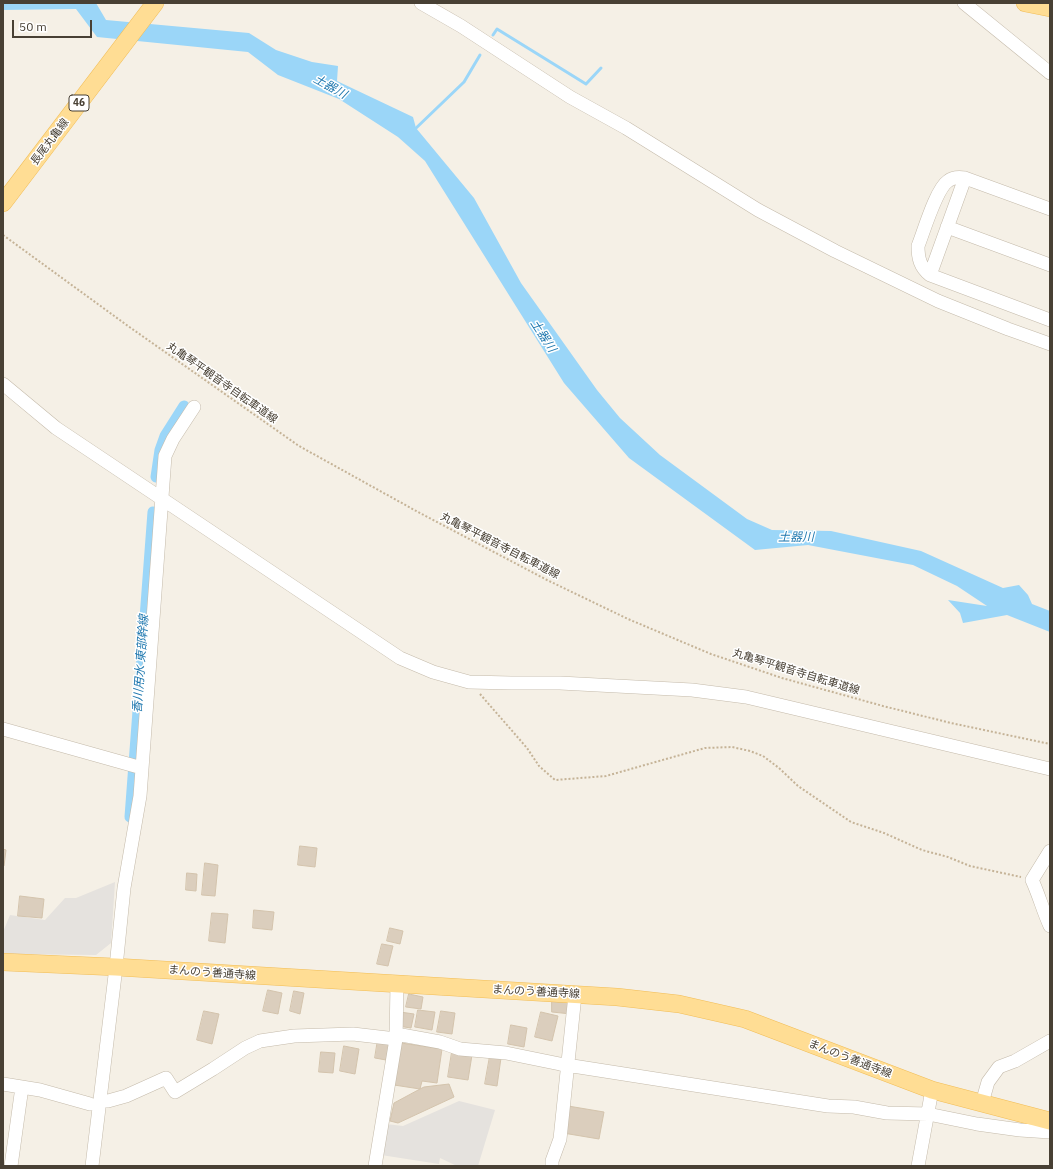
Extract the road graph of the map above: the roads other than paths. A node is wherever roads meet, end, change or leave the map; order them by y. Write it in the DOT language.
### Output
graph roads {
  1 [pos="155,3"];
  2 [pos="421,3"];
  3 [pos="964,3"];
  4 [pos="1025,3"];
  5 [pos="1050,8"];
  6 [pos="1050,73"];
  7 [pos="965,178"];
  8 [pos="3,204"];
  9 [pos="1049,205"];
  10 [pos="947,228"];
  11 [pos="1050,265"];
  12 [pos="930,275"];
  13 [pos="1050,320"];
  14 [pos="1050,344"];
  15 [pos="3,384"];
  16 [pos="194,407"];
  17 [pos="162,498"];
  18 [pos="3,729"];
  19 [pos="142,768"];
  20 [pos="1050,769"];
  21 [pos="1050,851"];
  22 [pos="1050,926"];
  23 [pos="3,962"];
  24 [pos="116,967"];
  25 [pos="397,984"];
  26 [pos="575,995"];
  27 [pos="396,1036"];
  28 [pos="1050,1041"];
  29 [pos="568,1065"];
  30 [pos="3,1084"];
  31 [pos="22,1088"];
  32 [pos="932,1090"];
  33 [pos="108,1101"];
  34 [pos="982,1103"];
  35 [pos="90,1104"];
  36 [pos="928,1114"];
  37 [pos="1050,1121"];
  38 [pos="1050,1132"];
  39 [pos="11,1166"];
  40 [pos="92,1166"];
  41 [pos="375,1166"];
  42 [pos="552,1166"];
  43 [pos="918,1166"];
  1 -- 8 [label="main road, 長尾丸亀線 / 46"];
  2 -- 14 [label="street"];
  3 -- 6 [label="street"];
  4 -- 5 [label="main road"];
  7 -- 9 [label="street"];
  7 -- 10 [label="street"];
  7 -- 12 [label="street"];
  10 -- 11 [label="street"];
  10 -- 12 [label="street"];
  12 -- 13 [label="street"];
  15 -- 17 [label="street"];
  16 -- 17 [label="street"];
  17 -- 19 [label="street"];
  17 -- 20 [label="street"];
  18 -- 19 [label="street"];
  19 -- 24 [label="street"];
  21 -- 22 [label="street"];
  23 -- 24 [label="main road, まんのう善通寺線"];
  24 -- 25 [label="main road, まんのう善通寺線"];
  24 -- 40 [label="street"];
  25 -- 26 [label="main road, まんのう善通寺線"];
  25 -- 27 [label="street"];
  26 -- 29 [label="street"];
  26 -- 32 [label="main road, まんのう善通寺線"];
  27 -- 29 [label="street"];
  27 -- 33 [label="street"];
  27 -- 41 [label="street"];
  28 -- 34 [label="street"];
  29 -- 36 [label="street"];
  29 -- 42 [label="street"];
  30 -- 31 [label="street"];
  31 -- 35 [label="street"];
  31 -- 39 [label="street"];
  32 -- 34 [label="main road, まんのう善通寺線"];
  32 -- 36 [label="street"];
  34 -- 37 [label="main road, まんのう善通寺線"];
  36 -- 38 [label="street"];
  36 -- 43 [label="street"];
}
